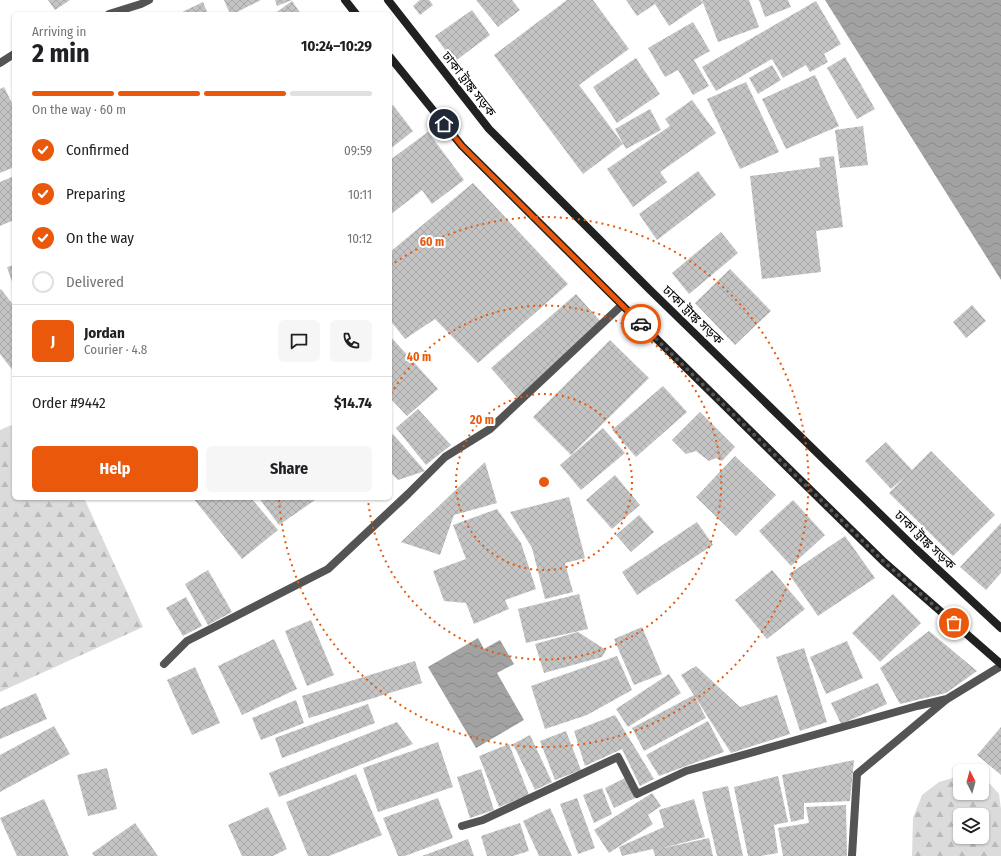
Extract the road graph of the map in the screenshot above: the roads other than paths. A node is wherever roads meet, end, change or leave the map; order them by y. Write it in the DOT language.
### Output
graph roads {
  1 [pos="149,0"];
  2 [pos="345,0"];
  3 [pos="388,0"];
  4 [pos="115,12"];
  5 [pos="354,12"];
  6 [pos="12,55"];
  7 [pos="392,59"];
  8 [pos="0,63"];
  9 [pos="622,305"];
  10 [pos="1001,628"];
  11 [pos="164,664"];
  12 [pos="1001,665"];
  13 [pos="947,699"];
  14 [pos="462,826"];
  15 [pos="852,856"];
  1 -- 4 [label="street"];
  2 -- 5 [label="main road"];
  3 -- 10 [label="main road, ঢাকা ট্রাঙ্ক সড়ক"];
  6 -- 8 [label="street"];
  7 -- 9 [label="main road"];
  9 -- 11 [label="street"];
  9 -- 12 [label="main road"];
  12 -- 13 [label="street"];
  13 -- 14 [label="street"];
  13 -- 15 [label="street"];
}
